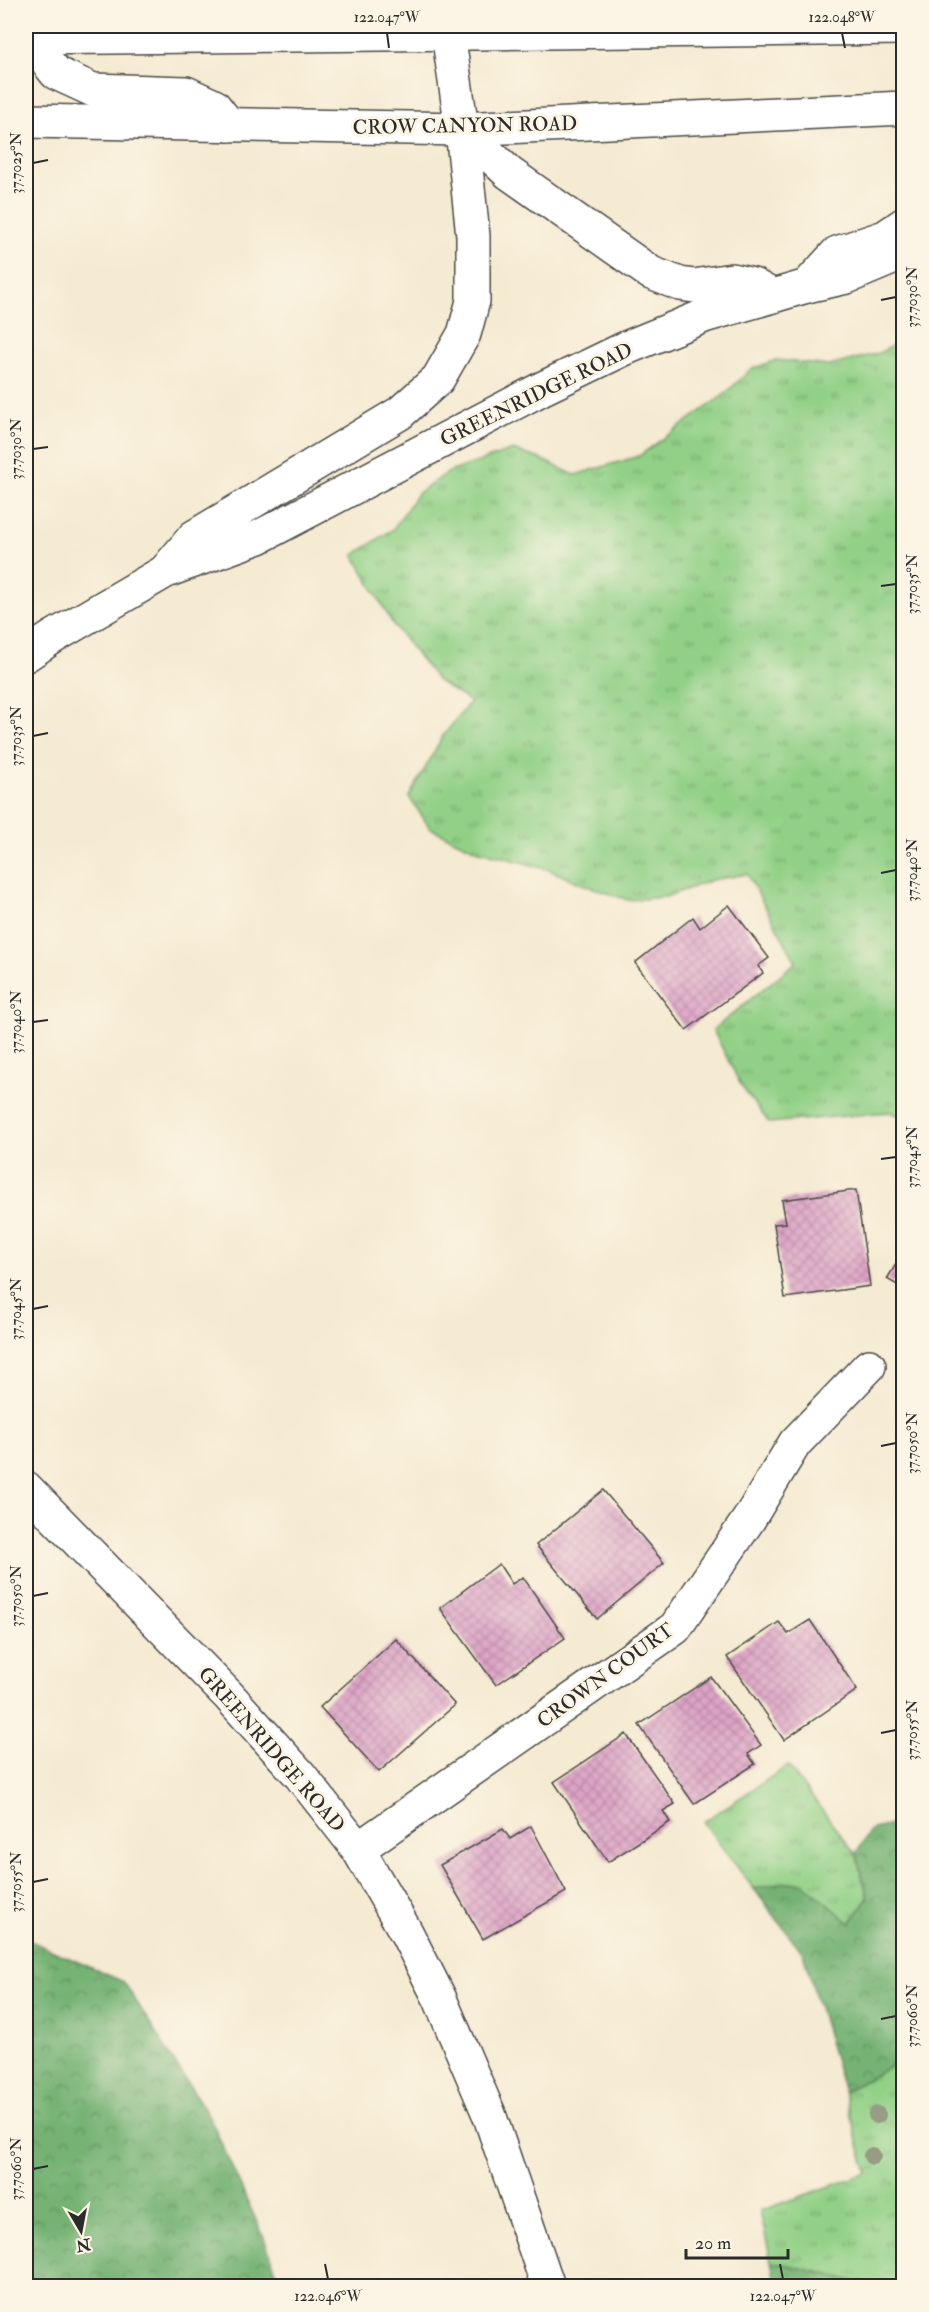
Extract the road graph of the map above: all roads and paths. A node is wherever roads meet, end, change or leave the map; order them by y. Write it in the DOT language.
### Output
graph roads {
  1 [pos="903,28"];
  2 [pos="447,30"];
  3 [pos="26,36"];
  4 [pos="903,108"];
  5 [pos="26,121"];
  6 [pos="229,125"];
  7 [pos="462,129"];
  8 [pos="903,224"];
  9 [pos="903,253"];
  10 [pos="807,286"];
  11 [pos="773,296"];
  12 [pos="166,572"];
  13 [pos="26,655"];
  14 [pos="869,1366"];
  15 [pos="26,1488"];
  16 [pos="358,1849"];
  17 [pos="548,2286"];
  1 -- 2 [label="street"];
  2 -- 3 [label="street"];
  2 -- 7 [label="street, GREENRIDGE ROAD"];
  3 -- 6 [label="street"];
  4 -- 7 [label="street, CROW CANYON ROAD"];
  5 -- 6 [label="street, CROW CANYON ROAD"];
  6 -- 7 [label="street, CROW CANYON ROAD"];
  7 -- 11 [label="street"];
  7 -- 12 [label="street, GREENRIDGE ROAD"];
  8 -- 10 [label="street"];
  9 -- 10 [label="street, GREENRIDGE ROAD"];
  10 -- 11 [label="street, GREENRIDGE ROAD"];
  11 -- 12 [label="street, GREENRIDGE ROAD"];
  12 -- 13 [label="street, GREENRIDGE ROAD"];
  14 -- 16 [label="street, CROWN COURT"];
  15 -- 16 [label="street, GREENRIDGE ROAD"];
  16 -- 17 [label="street, GREENRIDGE ROAD"];
}
